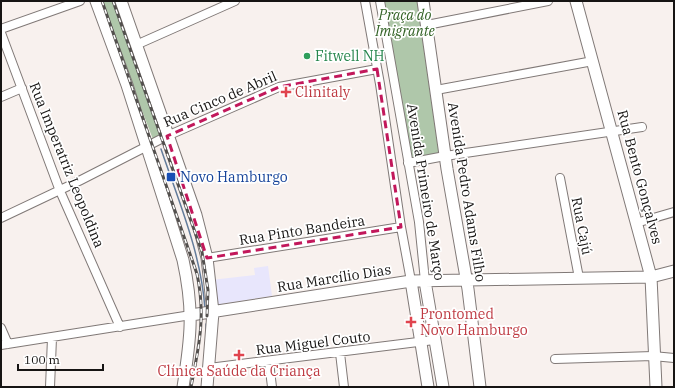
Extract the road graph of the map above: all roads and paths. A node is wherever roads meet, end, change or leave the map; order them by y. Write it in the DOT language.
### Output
graph roads {
  1 [pos="80,1"];
  2 [pos="96,1"];
  3 [pos="121,1"];
  4 [pos="235,1"];
  5 [pos="365,1"];
  6 [pos="380,1"];
  7 [pos="423,1"];
  8 [pos="548,1"];
  9 [pos="576,1"];
  10 [pos="62,2"];
  11 [pos="48,12"];
  12 [pos="427,25"];
  13 [pos="1,29"];
  14 [pos="1,33"];
  15 [pos="136,45"];
  16 [pos="593,61"];
  17 [pos="377,69"];
  18 [pos="22,88"];
  19 [pos="436,90"];
  20 [pos="1,96"];
  21 [pos="642,127"];
  22 [pos="613,133"];
  23 [pos="167,136"];
  24 [pos="146,146"];
  25 [pos="445,156"];
  26 [pos="408,163"];
  27 [pos="560,178"];
  28 [pos="60,191"];
  29 [pos="674,212"];
  30 [pos="1,218"];
  31 [pos="636,223"];
  32 [pos="401,226"];
  33 [pos="207,258"];
  34 [pos="674,271"];
  35 [pos="652,277"];
  36 [pos="579,278"];
  37 [pos="411,281"];
  38 [pos="425,281"];
  39 [pos="466,281"];
  40 [pos="213,312"];
  41 [pos="191,315"];
  42 [pos="120,327"];
  43 [pos="1,328"];
  44 [pos="52,338"];
  45 [pos="434,340"];
  46 [pos="420,342"];
  47 [pos="5,345"];
  48 [pos="340,353"];
  49 [pos="653,356"];
  50 [pos="555,358"];
  51 [pos="674,358"];
  52 [pos="269,362"];
  53 [pos="210,368"];
  54 [pos="50,387"];
  55 [pos="183,387"];
  56 [pos="207,387"];
  57 [pos="272,387"];
  58 [pos="344,387"];
  59 [pos="428,387"];
  60 [pos="443,387"];
  61 [pos="480,387"];
  62 [pos="656,387"];
  1 -- 11 [label="street"];
  2 -- 24 [label="main road"];
  3 -- 15 [label="main road"];
  4 -- 15 [label="street"];
  5 -- 17 [label="street, Avenida Primeiro de Março"];
  6 -- 26 [label="street, Avenida Primeiro de Março"];
  7 -- 12 [label="main road, Avenida Pedro Adams Filho"];
  8 -- 12 [label="street"];
  9 -- 16 [label="main road, Rua Bento Gonçalves"];
  10 -- 11 [label="street"];
  11 -- 13 [label="street"];
  12 -- 19 [label="main road, Avenida Pedro Adams Filho"];
  14 -- 18 [label="street, Rua Imperatriz Leopoldina"];
  15 -- 23 [label="main road"];
  16 -- 19 [label="street"];
  16 -- 22 [label="main road, Rua Bento Gonçalves"];
  17 -- 23 [label="street, Rua Cinco de Abril"];
  17 -- 32 [label="street, Avenida Primeiro de Março"];
  18 -- 20 [label="street"];
  18 -- 28 [label="street, Rua Imperatriz Leopoldina"];
  19 -- 25 [label="main road, Avenida Pedro Adams Filho"];
  21 -- 22 [label="street"];
  22 -- 25 [label="street"];
  22 -- 31 [label="main road, Rua Bento Gonçalves"];
  23 -- 24 [label="street, Rua Cinco de Abril"];
  23 -- 33 [label="main road"];
  24 -- 28 [label="street, Rua Cinco de Abril"];
  24 -- 41 [label="main road"];
  25 -- 26 [label="street"];
  25 -- 39 [label="main road, Avenida Pedro Adams Filho"];
  26 -- 38 [label="street, Avenida Primeiro de Março"];
  27 -- 36 [label="street, Rua Cajú"];
  28 -- 30 [label="street, Rua Cinco de Abril"];
  28 -- 42 [label="street, Rua Imperatriz Leopoldina"];
  29 -- 31 [label="street"];
  31 -- 35 [label="main road, Rua Bento Gonçalves"];
  32 -- 33 [label="street, Rua Pinto Bandeira"];
  32 -- 37 [label="street, Avenida Primeiro de Março"];
  33 -- 40 [label="main road"];
  34 -- 35 [label="main road, Rua Marcílio Dias"];
  35 -- 36 [label="main road, Rua Marcílio Dias"];
  35 -- 49 [label="main road, Rua Bento Gonçalves"];
  36 -- 39 [label="main road, Rua Marcílio Dias"];
  37 -- 38 [label="main road, Rua Marcílio Dias"];
  37 -- 40 [label="main road, Rua Marcílio Dias"];
  37 -- 46 [label="main road, Avenida Primeiro de Março"];
  38 -- 39 [label="main road, Rua Marcílio Dias"];
  38 -- 45 [label="main road, Avenida Primeiro de Março"];
  39 -- 61 [label="main road, Avenida Pedro Adams Filho"];
  40 -- 41 [label="main road, Rua Marcílio Dias"];
  40 -- 53 [label="main road"];
  41 -- 42 [label="street, Rua Marcílio Dias"];
  41 -- 55 [label="main road"];
  42 -- 44 [label="street, Rua Marcílio Dias"];
  43 -- 47 [label="street"];
  44 -- 47 [label="street, Rua Marcílio Dias"];
  44 -- 54 [label="street"];
  45 -- 46 [label="street, Rua Miguel Couto"];
  45 -- 60 [label="main road, Avenida Primeiro de Março"];
  46 -- 48 [label="street, Rua Miguel Couto"];
  46 -- 59 [label="main road, Avenida Primeiro de Março"];
  48 -- 52 [label="street, Rua Miguel Couto"];
  48 -- 58 [label="street"];
  49 -- 50 [label="street"];
  49 -- 51 [label="street"];
  49 -- 62 [label="main road, Rua Bento Gonçalves"];
  52 -- 53 [label="street, Rua Miguel Couto"];
  52 -- 57 [label="street"];
  53 -- 56 [label="main road"];
}
